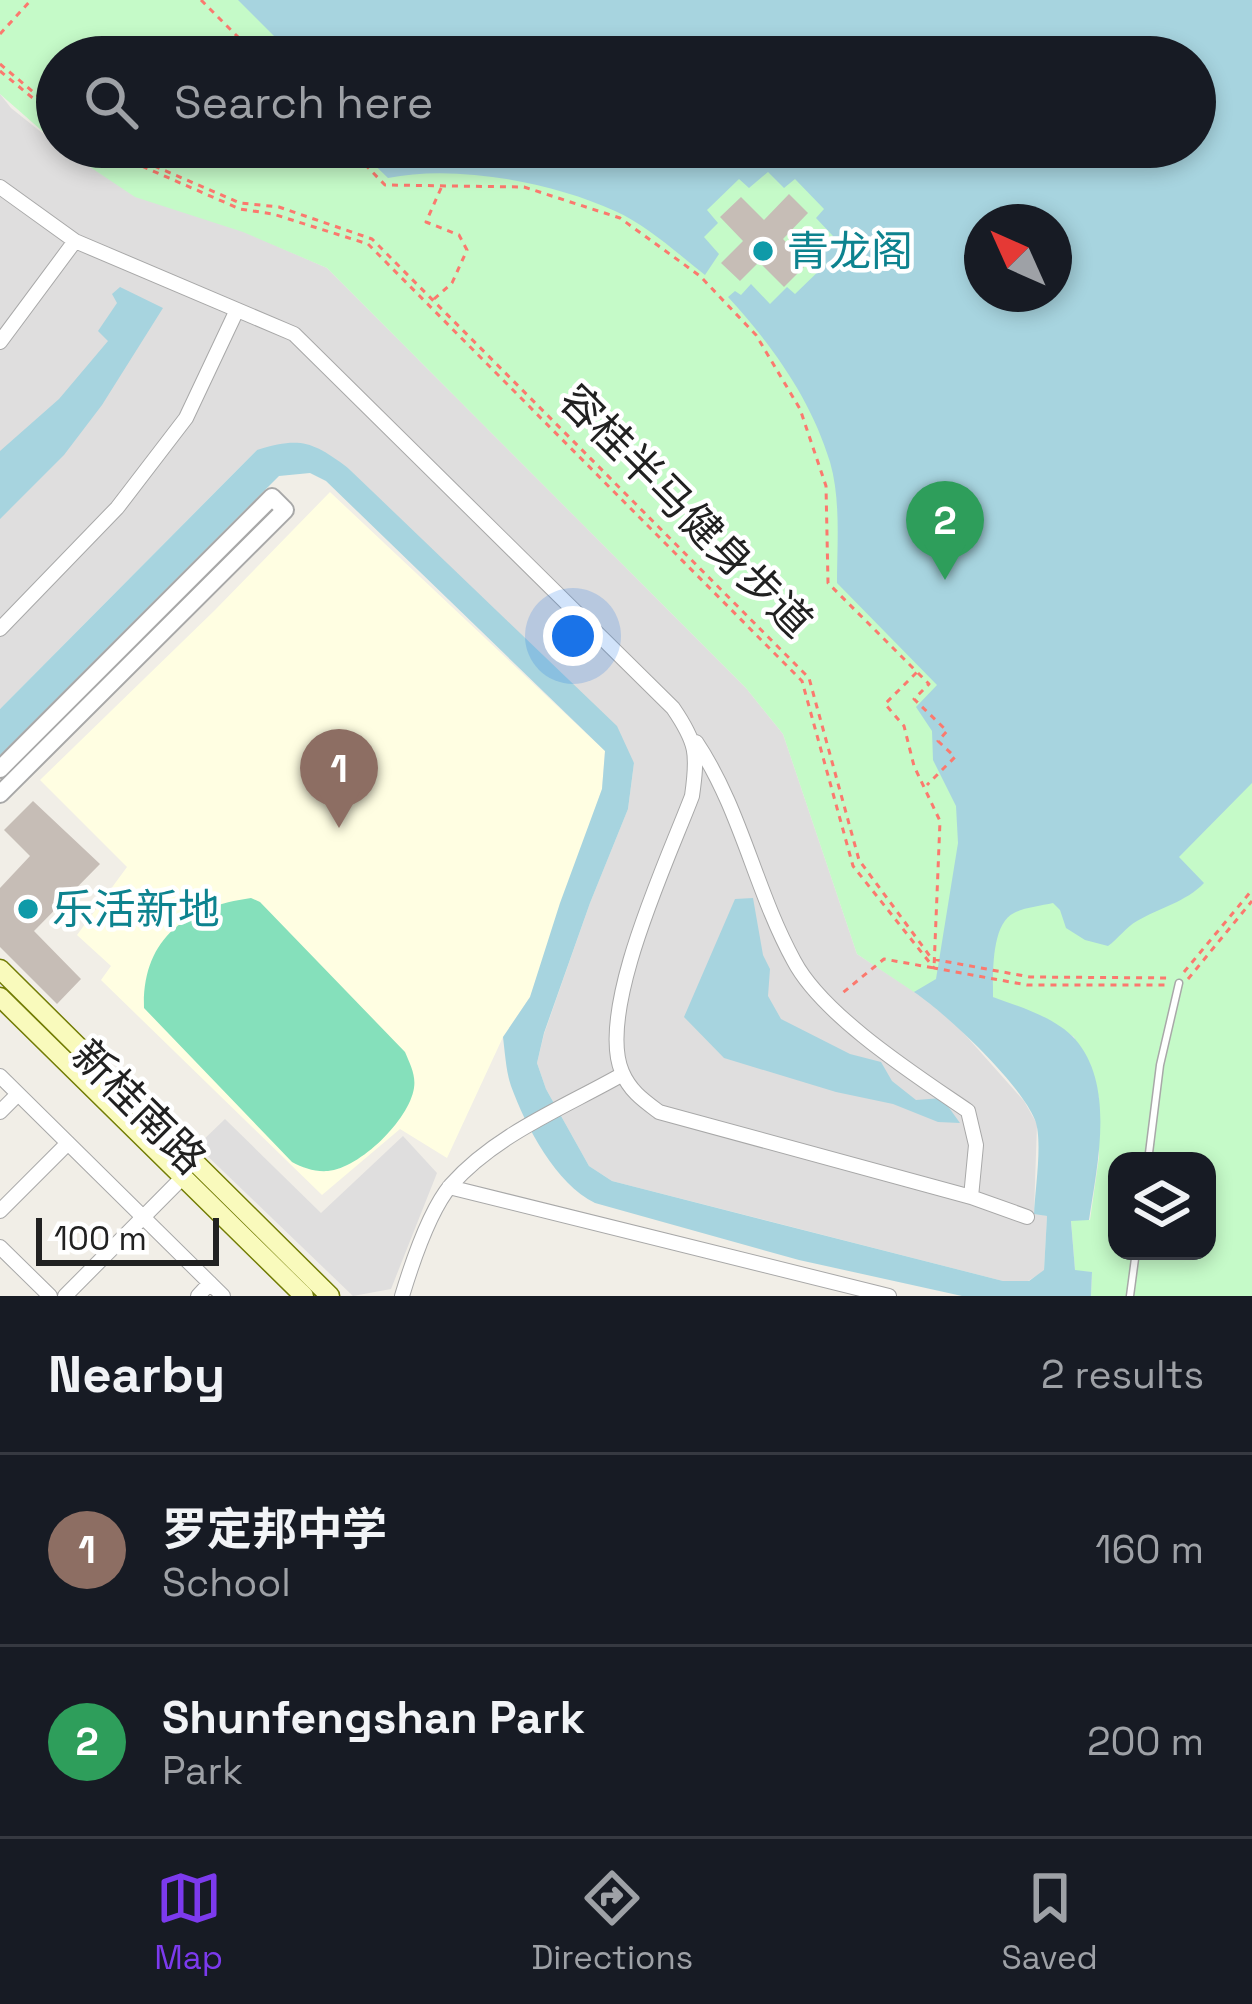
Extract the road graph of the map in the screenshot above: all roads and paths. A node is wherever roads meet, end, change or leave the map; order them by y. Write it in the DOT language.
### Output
graph roads {
  1 [pos="31,0"];
  2 [pos="201,0"];
  3 [pos="0,34"];
  4 [pos="237,36"];
  5 [pos="0,64"];
  6 [pos="0,71"];
  7 [pos="36,96"];
  8 [pos="36,99"];
  9 [pos="146,168"];
  10 [pos="159,168"];
  11 [pos="369,168"];
  12 [pos="443,184"];
  13 [pos="0,187"];
  14 [pos="75,241"];
  15 [pos="433,300"];
  16 [pos="236,312"];
  17 [pos="0,342"];
  18 [pos="0,629"];
  19 [pos="916,672"];
  20 [pos="695,740"];
  21 [pos="0,769"];
  22 [pos="925,788"];
  23 [pos="0,794"];
  24 [pos="1252,890"];
  25 [pos="1252,901"];
  26 [pos="932,959"];
  27 [pos="934,968"];
  28 [pos="0,969"];
  29 [pos="1179,981"];
  30 [pos="830,1004"];
  31 [pos="3,1006"];
  32 [pos="623,1074"];
  33 [pos="0,1076"];
  34 [pos="19,1094"];
  35 [pos="0,1112"];
  36 [pos="68,1143"];
  37 [pos="1149,1152"];
  38 [pos="183,1178"];
  39 [pos="449,1187"];
  40 [pos="970,1197"];
  41 [pos="1,1209"];
  42 [pos="1027,1216"];
  43 [pos="143,1217"];
  44 [pos="0,1247"];
  45 [pos="1135,1260"];
  46 [pos="210,1283"];
  47 [pos="50,1296"];
  48 [pos="65,1296"];
  49 [pos="198,1296"];
  50 [pos="224,1296"];
  51 [pos="304,1296"];
  52 [pos="330,1296"];
  53 [pos="402,1296"];
  54 [pos="889,1296"];
  55 [pos="1130,1296"];
  1 -- 3 [label="path"];
  2 -- 4 [label="path"];
  5 -- 7 [label="path"];
  6 -- 8 [label="path"];
  9 -- 27 [label="path"];
  10 -- 15 [label="path, 容桂半马健身步道"];
  11 -- 12 [label="path"];
  12 -- 15 [label="path"];
  12 -- 19 [label="path"];
  13 -- 14 [label="street"];
  14 -- 16 [label="street"];
  14 -- 17 [label="street"];
  15 -- 26 [label="path, 容桂半马健身步道"];
  16 -- 18 [label="street"];
  16 -- 20 [label="street"];
  19 -- 22 [label="path"];
  19 -- 22 [label="path"];
  20 -- 30 [label="street"];
  20 -- 32 [label="street"];
  21 -- 23 [label="street"];
  22 -- 26 [label="path"];
  24 -- 29 [label="path"];
  25 -- 29 [label="path"];
  26 -- 27 [label="path"];
  26 -- 29 [label="path"];
  27 -- 29 [label="path"];
  27 -- 30 [label="path"];
  28 -- 52 [label="main road, 新桂南路"];
  29 -- 37 [label="lane"];
  30 -- 40 [label="street"];
  31 -- 38 [label="main road"];
  32 -- 39 [label="street"];
  32 -- 40 [label="street"];
  33 -- 34 [label="street"];
  34 -- 35 [label="street"];
  34 -- 36 [label="street"];
  36 -- 41 [label="street"];
  36 -- 43 [label="street"];
  38 -- 43 [label="street"];
  38 -- 51 [label="main road"];
  39 -- 53 [label="street"];
  39 -- 54 [label="street"];
  40 -- 42 [label="street"];
  43 -- 46 [label="street"];
  43 -- 48 [label="street"];
  44 -- 47 [label="street"];
  45 -- 55 [label="lane"];
  46 -- 49 [label="street"];
  46 -- 50 [label="street"];
}
